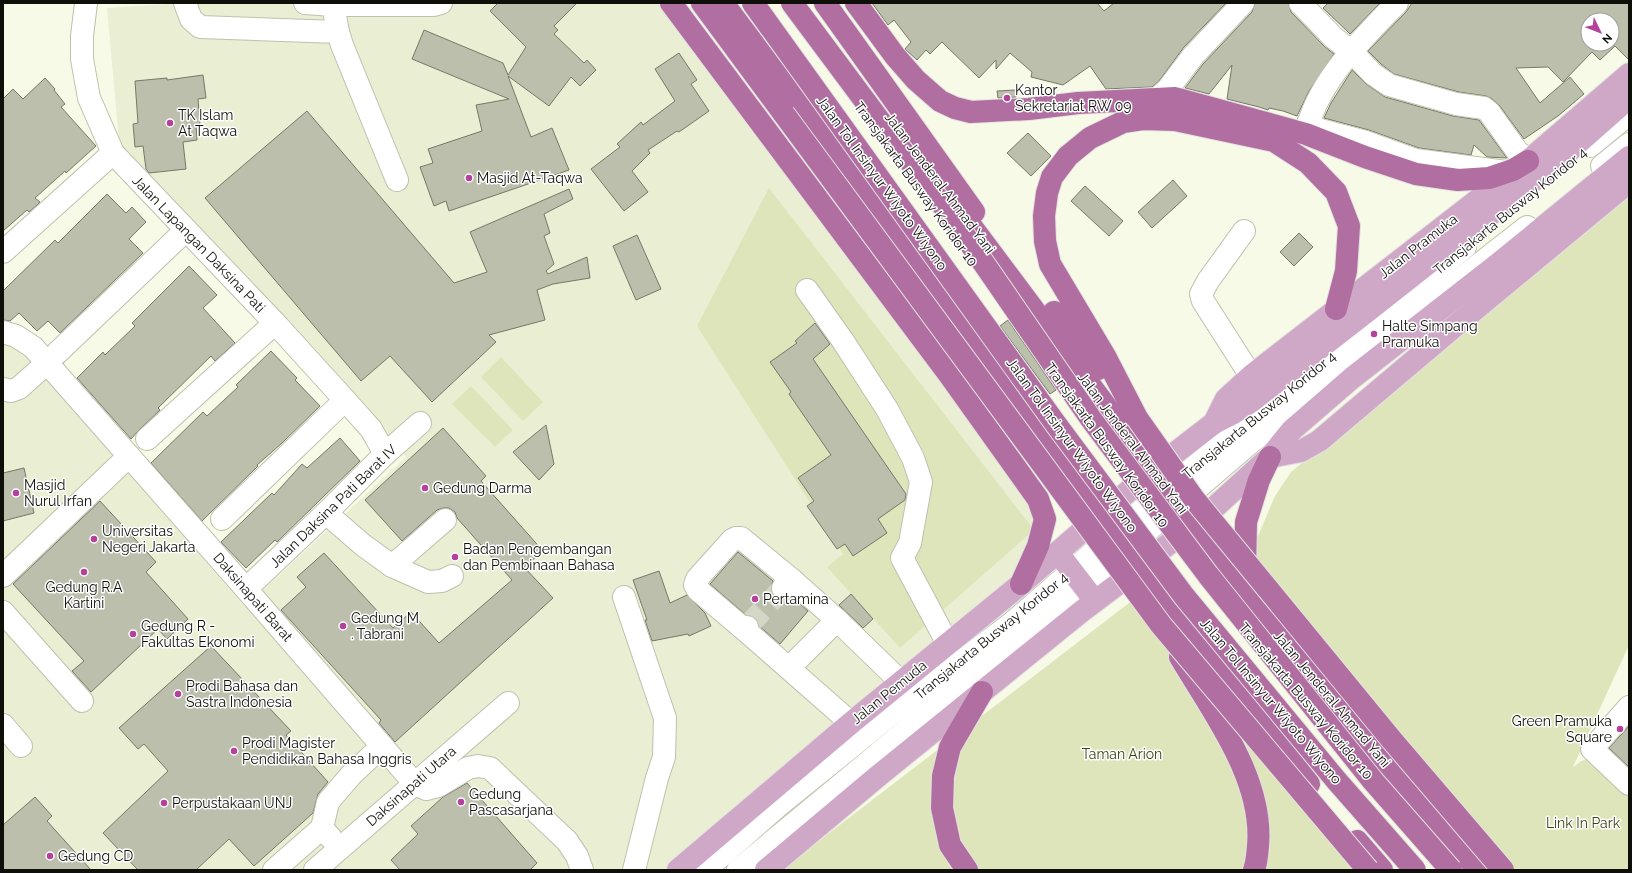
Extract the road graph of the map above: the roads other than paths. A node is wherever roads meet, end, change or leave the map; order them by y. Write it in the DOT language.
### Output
graph roads {
  1 [pos="86,3"];
  2 [pos="185,3"];
  3 [pos="305,3"];
  4 [pos="441,3"];
  5 [pos="671,3"];
  6 [pos="702,3"];
  7 [pos="723,3"];
  8 [pos="747,3"];
  9 [pos="753,3"];
  10 [pos="785,3"];
  11 [pos="792,3"];
  12 [pos="806,3"];
  13 [pos="825,3"];
  14 [pos="856,3"];
  15 [pos="1242,3"];
  16 [pos="1300,3"];
  17 [pos="1397,3"];
  18 [pos="333,5"];
  19 [pos="338,32"];
  20 [pos="1352,52"];
  21 [pos="1629,74"];
  22 [pos="1629,98"];
  23 [pos="1157,100"];
  24 [pos="1629,114"];
  25 [pos="1307,128"];
  26 [pos="1629,144"];
  27 [pos="113,153"];
  28 [pos="1563,156"];
  29 [pos="1629,157"];
  30 [pos="1528,161"];
  31 [pos="397,180"];
  32 [pos="1629,182"];
  33 [pos="186,230"];
  34 [pos="1244,232"];
  35 [pos="3,252"];
  36 [pos="807,290"];
  37 [pos="1336,309"];
  38 [pos="275,324"];
  39 [pos="3,332"];
  40 [pos="52,358"];
  41 [pos="1251,376"];
  42 [pos="3,389"];
  43 [pos="345,400"];
  44 [pos="1137,418"];
  45 [pos="420,423"];
  46 [pos="1214,423"];
  47 [pos="147,439"];
  48 [pos="385,454"];
  49 [pos="129,456"];
  50 [pos="1270,457"];
  51 [pos="1153,470"];
  52 [pos="1136,485"];
  53 [pos="1173,496"];
  54 [pos="1106,511"];
  55 [pos="1155,511"];
  56 [pos="326,513"];
  57 [pos="222,519"];
  58 [pos="444,520"];
  59 [pos="1194,523"];
  60 [pos="1175,539"];
  61 [pos="1122,542"];
  62 [pos="1058,553"];
  63 [pos="1145,562"];
  64 [pos="392,566"];
  65 [pos="3,576"];
  66 [pos="452,576"];
  67 [pos="1021,584"];
  68 [pos="1083,586"];
  69 [pos="246,589"];
  70 [pos="1246,592"];
  71 [pos="624,597"];
  72 [pos="3,612"];
  73 [pos="837,620"];
  74 [pos="1161,625"];
  75 [pos="948,644"];
  76 [pos="789,668"];
  77 [pos="900,682"];
  78 [pos="982,692"];
  79 [pos="82,701"];
  80 [pos="508,703"];
  81 [pos="1629,707"];
  82 [pos="851,723"];
  83 [pos="3,725"];
  84 [pos="21,746"];
  85 [pos="382,746"];
  86 [pos="414,784"];
  87 [pos="1629,784"];
  88 [pos="322,828"];
  89 [pos="339,848"];
  90 [pos="274,870"];
  91 [pos="315,870"];
  92 [pos="582,870"];
  93 [pos="634,870"];
  94 [pos="678,870"];
  95 [pos="705,870"];
  96 [pos="738,870"];
  97 [pos="766,870"];
  98 [pos="967,870"];
  99 [pos="1254,870"];
  100 [pos="1368,870"];
  101 [pos="1382,870"];
  102 [pos="1410,870"];
  103 [pos="1414,870"];
  104 [pos="1452,870"];
  105 [pos="1478,870"];
  106 [pos="1503,870"];
  1 -- 27 [label="street, Jalan Lapangan Daksina Pati"];
  2 -- 19 [label="street"];
  3 -- 18 [label="street"];
  4 -- 18 [label="street"];
  5 -- 67 [label="highway"];
  6 -- 74 [label="highway, bridge"];
  7 -- 54 [label="highway"];
  8 -- 54 [label="street"];
  9 -- 103 [label="highway, Jalan Tol Insinyur Wiyoto Wiyono, bridge"];
  10 -- 52 [label="street, Transjakarta Busway Koridor 10"];
  11 -- 104 [label="highway, Jalan Tol Insinyur Wiyoto Wiyono, bridge"];
  12 -- 51 [label="highway, Jalan Jenderal Ahmad Yani"];
  13 -- 44 [label="highway"];
  14 -- 23 [label="highway"];
  15 -- 23 [label="street"];
  16 -- 20 [label="street"];
  17 -- 20 [label="street"];
  18 -- 19 [label="street"];
  19 -- 31 [label="street"];
  20 -- 25 [label="street"];
  20 -- 30 [label="street"];
  21 -- 30 [label="main road, Jalan Pramuka"];
  22 -- 28 [label="main road, Jalan Pramuka"];
  23 -- 25 [label="highway"];
  24 -- 53 [label="street, Transjakarta Busway Koridor 4"];
  25 -- 30 [label="highway"];
  26 -- 53 [label="street, Transjakarta Busway Koridor 4"];
  27 -- 33 [label="street, Jalan Lapangan Daksina Pati"];
  27 -- 35 [label="street"];
  28 -- 30 [label="main road"];
  28 -- 46 [label="main road, Jalan Pramuka"];
  29 -- 50 [label="main road"];
  30 -- 37 [label="main road, Jalan Pramuka"];
  32 -- 50 [label="main road"];
  33 -- 38 [label="street, Jalan Lapangan Daksina Pati"];
  33 -- 40 [label="street"];
  34 -- 41 [label="street"];
  36 -- 75 [label="street"];
  37 -- 41 [label="main road, Jalan Pramuka"];
  37 -- 44 [label="highway"];
  38 -- 43 [label="street, Jalan Lapangan Daksina Pati"];
  38 -- 47 [label="street"];
  39 -- 40 [label="street, Daksinapati Barat"];
  40 -- 42 [label="street"];
  40 -- 49 [label="street, Daksinapati Barat"];
  41 -- 46 [label="main road, Jalan Pramuka"];
  43 -- 48 [label="street, Jalan Lapangan Daksina Pati"];
  43 -- 57 [label="street"];
  44 -- 106 [label="highway, bridge"];
  45 -- 48 [label="street, Jalan Daksina Pati Barat IV"];
  46 -- 51 [label="main road, Jalan Pramuka"];
  48 -- 56 [label="street, Jalan Daksina Pati Barat IV"];
  49 -- 65 [label="street"];
  49 -- 69 [label="street, Daksinapati Barat"];
  50 -- 59 [label="main road"];
  50 -- 70 [label="highway"];
  51 -- 52 [label="main road, Jalan Pramuka"];
  51 -- 53 [label="highway, Jalan Jenderal Ahmad Yani"];
  52 -- 54 [label="main road, Jalan Pramuka"];
  52 -- 55 [label="street, Transjakarta Busway Koridor 10"];
  53 -- 55 [label="street, Transjakarta Busway Koridor 4"];
  53 -- 59 [label="highway, Jalan Jenderal Ahmad Yani"];
  54 -- 61 [label="highway"];
  54 -- 62 [label="main road, Jalan Pemuda"];
  55 -- 60 [label="street, Transjakarta Busway Koridor 10"];
  55 -- 61 [label="street, Transjakarta Busway Koridor 4"];
  56 -- 64 [label="street"];
  56 -- 69 [label="street, Jalan Daksina Pati Barat IV"];
  58 -- 64 [label="street"];
  59 -- 60 [label="main road"];
  59 -- 70 [label="highway, Jalan Jenderal Ahmad Yani"];
  60 -- 63 [label="main road"];
  60 -- 104 [label="street, Transjakarta Busway Koridor 10"];
  61 -- 63 [label="highway"];
  61 -- 68 [label="street, Transjakarta Busway Koridor 4"];
  62 -- 67 [label="main road, Jalan Pemuda"];
  62 -- 68 [label="main road"];
  63 -- 68 [label="main road"];
  63 -- 101 [label="highway"];
  63 -- 102 [label="street, Transjakarta Busway Koridor 10"];
  64 -- 66 [label="street"];
  67 -- 75 [label="main road, Jalan Pemuda"];
  68 -- 78 [label="main road"];
  68 -- 95 [label="street, Transjakarta Busway Koridor 4"];
  68 -- 96 [label="street, Transjakarta Busway Koridor 4"];
  69 -- 85 [label="street, Daksinapati Barat"];
  70 -- 105 [label="highway, Jalan Jenderal Ahmad Yani"];
  71 -- 93 [label="street"];
  72 -- 79 [label="street"];
  73 -- 76 [label="street"];
  73 -- 76 [label="street"];
  73 -- 77 [label="street"];
  74 -- 99 [label="highway, bridge"];
  74 -- 100 [label="highway, bridge"];
  75 -- 77 [label="main road, Jalan Pemuda"];
  76 -- 82 [label="street"];
  77 -- 82 [label="main road, Jalan Pemuda"];
  78 -- 97 [label="main road"];
  78 -- 98 [label="highway"];
  80 -- 86 [label="street, Daksinapati Utara"];
  81 -- 87 [label="street"];
  82 -- 94 [label="main road, Jalan Pemuda"];
  83 -- 84 [label="street"];
  85 -- 86 [label="street, Daksinapati Barat"];
  85 -- 88 [label="street"];
  86 -- 89 [label="street, Daksinapati Utara"];
  86 -- 92 [label="street"];
  88 -- 89 [label="street"];
  88 -- 90 [label="street"];
  89 -- 91 [label="street, Daksinapati Utara"];
}
